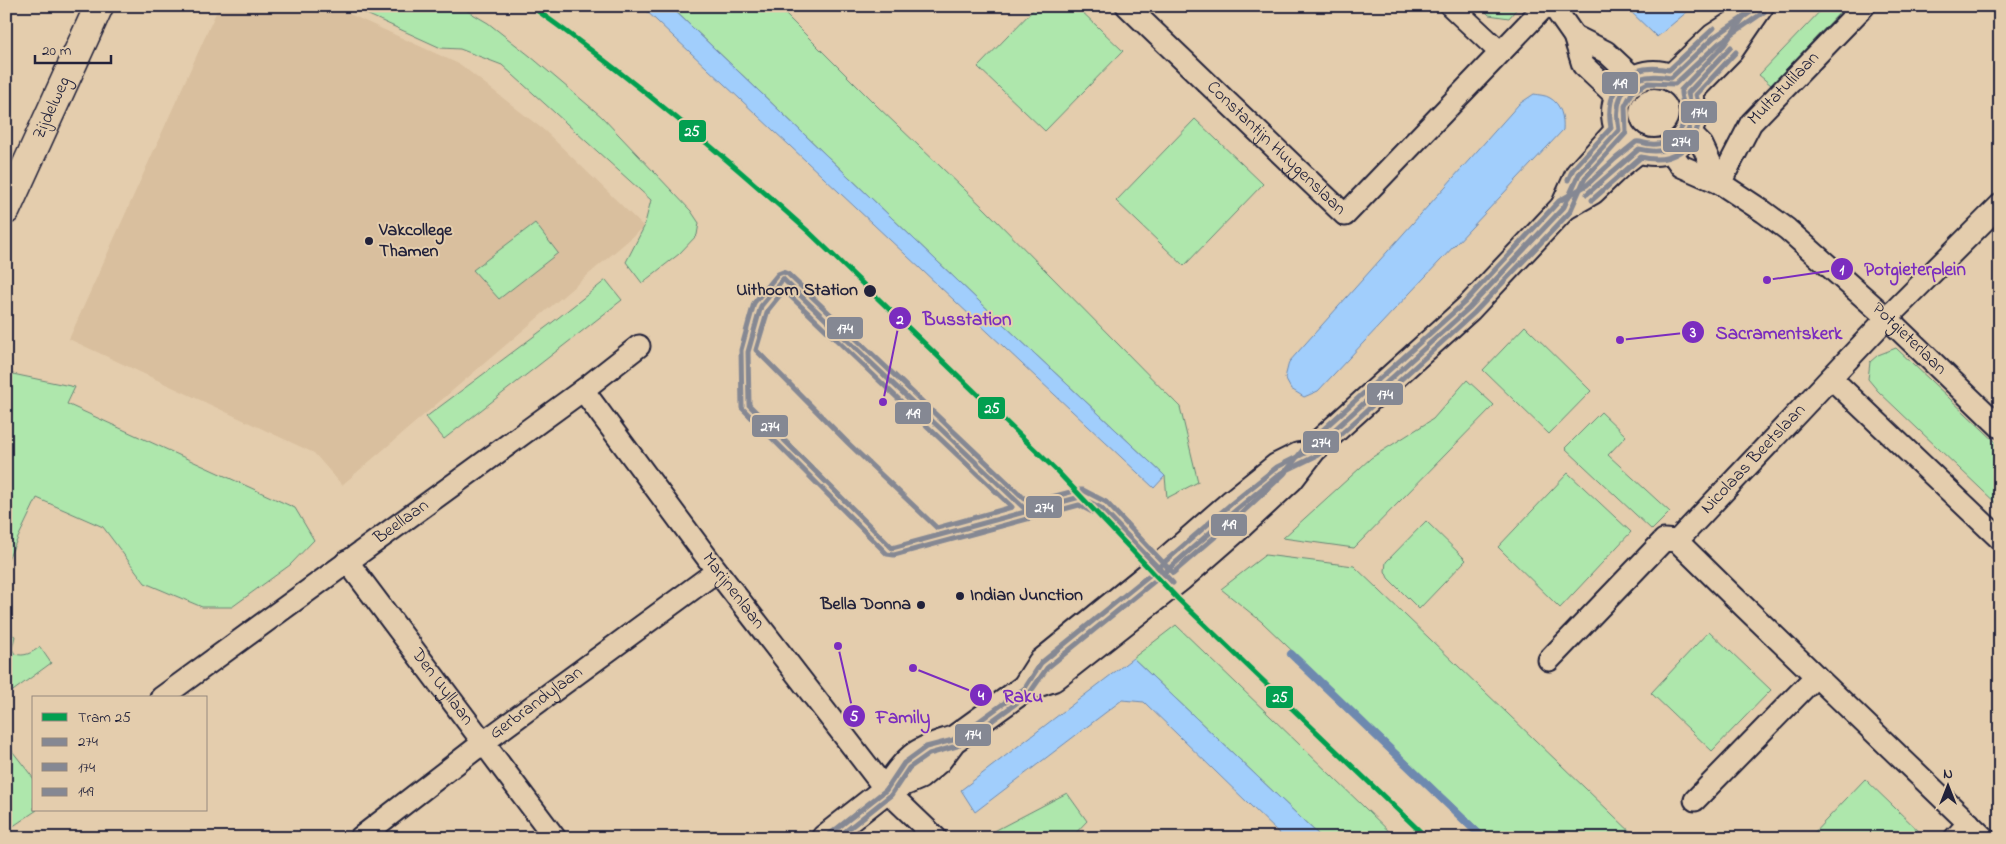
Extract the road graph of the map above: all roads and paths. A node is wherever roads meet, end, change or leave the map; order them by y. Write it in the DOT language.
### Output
graph roads {
  1 [pos="99,6"];
  2 [pos="1127,6"];
  3 [pos="1451,6"];
  4 [pos="1545,6"];
  5 [pos="1554,6"];
  6 [pos="1864,6"];
  7 [pos="1759,8"];
  8 [pos="1500,52"];
  9 [pos="1680,86"];
  10 [pos="1627,88"];
  11 [pos="1619,130"];
  12 [pos="1689,132"];
  13 [pos="1639,149"];
  14 [pos="1669,149"];
  15 [pos="1720,182"];
  16 [pos="2000,205"];
  17 [pos="1564,207"];
  18 [pos="6,210"];
  19 [pos="1887,318"];
  20 [pos="639,346"];
  21 [pos="1831,378"];
  22 [pos="583,390"];
  23 [pos="2000,427"];
  24 [pos="2000,539"];
  25 [pos="1678,541"];
  26 [pos="347,561"];
  27 [pos="717,571"];
  28 [pos="1549,660"];
  29 [pos="1816,676"];
  30 [pos="164,696"];
  31 [pos="484,742"];
  32 [pos="886,790"];
  33 [pos="1695,800"];
  34 [pos="1970,833"];
  35 [pos="360,838"];
  36 [pos="555,838"];
  37 [pos="825,838"];
  38 [pos="936,838"];
  1 -- 18 [label="main road, Zijdelweg"];
  2 -- 8 [label="street, Constantijn Huygenslaan"];
  3 -- 8 [label="street"];
  4 -- 8 [label="street, Constantijn Huygenslaan"];
  5 -- 10 [label="street"];
  6 -- 15 [label="street, Multatulilaan"];
  7 -- 9 [label="street"];
  9 -- 10 [label="street"];
  9 -- 12 [label="street"];
  10 -- 11 [label="street"];
  11 -- 13 [label="street"];
  11 -- 17 [label="street"];
  12 -- 14 [label="street"];
  12 -- 15 [label="street, Potgieterlaan"];
  13 -- 14 [label="street"];
  13 -- 17 [label="street"];
  14 -- 15 [label="street, Potgieterlaan"];
  15 -- 19 [label="street, Potgieterlaan"];
  16 -- 19 [label="street, Nicolaas Beetslaan"];
  17 -- 32 [label="street"];
  19 -- 21 [label="street, Nicolaas Beetslaan"];
  19 -- 23 [label="street, Potgieterlaan"];
  20 -- 22 [label="street, Beellaan"];
  21 -- 24 [label="street"];
  21 -- 25 [label="street, Nicolaas Beetslaan"];
  22 -- 26 [label="street, Beellaan"];
  22 -- 27 [label="street, Marijnenlaan"];
  25 -- 28 [label="street, Nicolaas Beetslaan"];
  25 -- 29 [label="street"];
  26 -- 30 [label="street, Beellaan"];
  26 -- 31 [label="street, Den Uyllaan"];
  27 -- 31 [label="street, Gerbrandylaan"];
  27 -- 32 [label="street, Marijnenlaan"];
  29 -- 33 [label="street"];
  29 -- 34 [label="street"];
  31 -- 35 [label="street, Gerbrandylaan"];
  31 -- 36 [label="street, Den Uyllaan"];
  32 -- 37 [label="street"];
  32 -- 38 [label="street, Marijnenlaan"];
}
